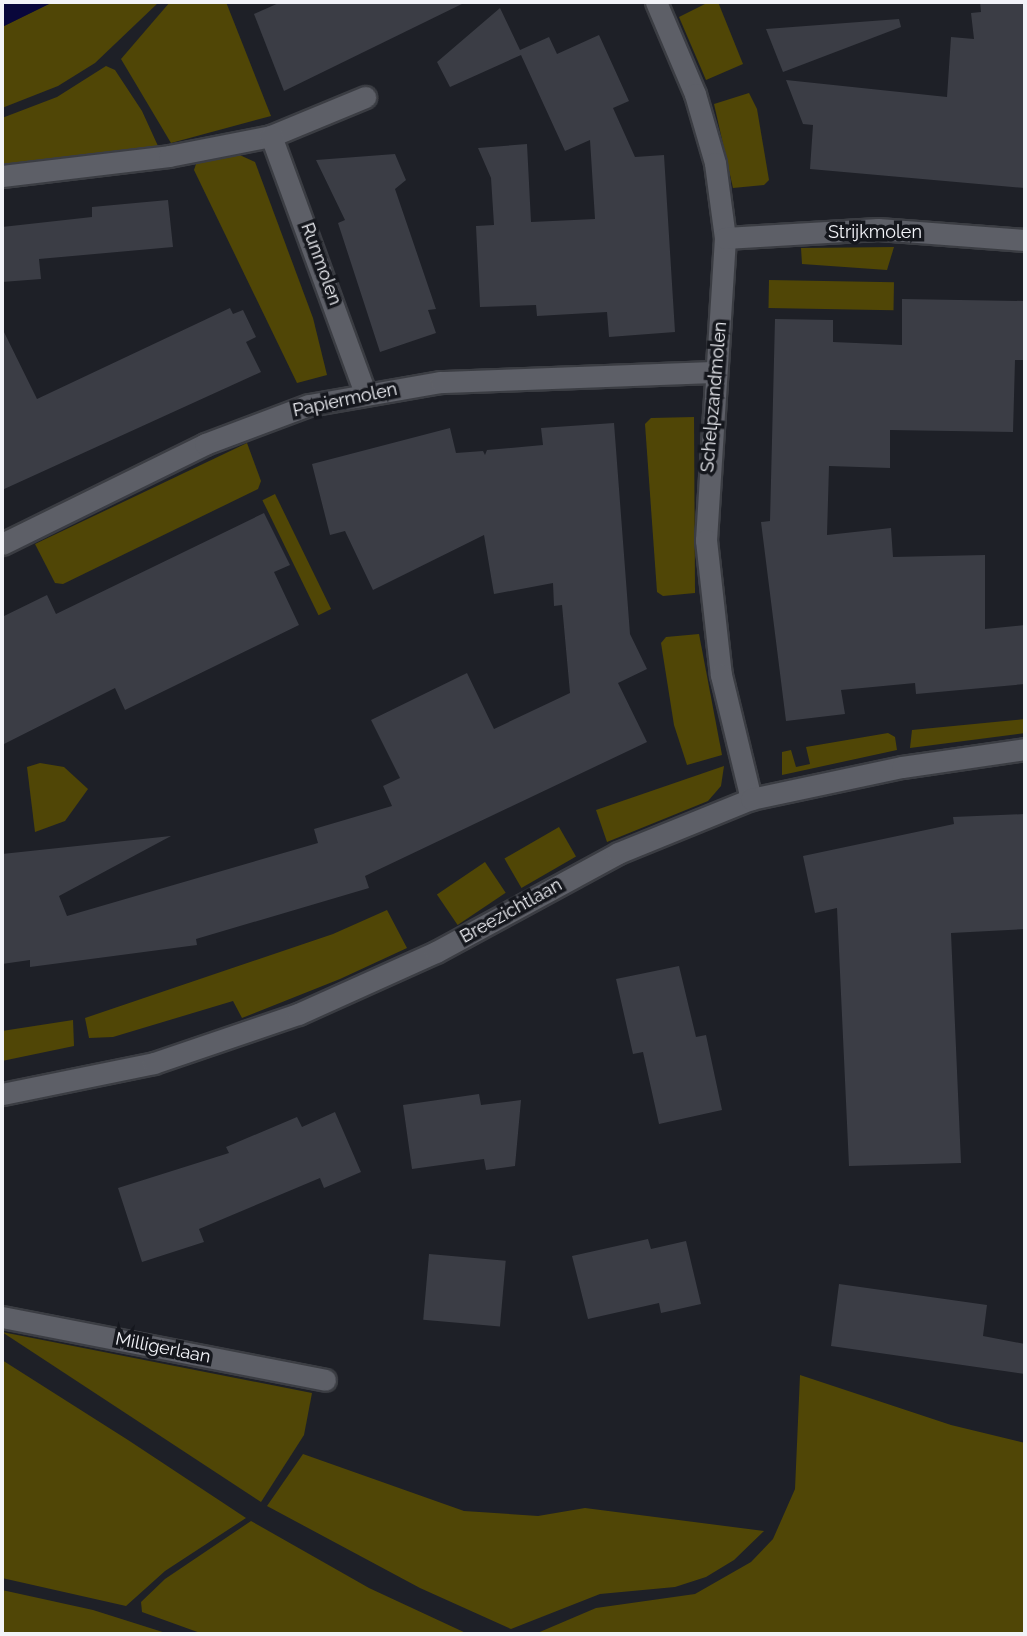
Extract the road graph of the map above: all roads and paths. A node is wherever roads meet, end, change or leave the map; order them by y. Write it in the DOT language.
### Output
graph roads {
  1 [pos="656,2"];
  2 [pos="365,97"];
  3 [pos="271,136"];
  4 [pos="2,176"];
  5 [pos="725,238"];
  6 [pos="1025,240"];
  7 [pos="716,372"];
  8 [pos="365,393"];
  9 [pos="2,544"];
  10 [pos="1025,750"];
  11 [pos="751,799"];
  12 [pos="2,1094"];
  13 [pos="2,1317"];
  14 [pos="325,1380"];
  1 -- 5 [label="street, Schelpzandmolen"];
  2 -- 3 [label="street"];
  3 -- 4 [label="street"];
  3 -- 8 [label="street, Runmolen"];
  5 -- 6 [label="street, Strijkmolen"];
  5 -- 7 [label="street, Schelpzandmolen"];
  7 -- 8 [label="street, Papiermolen"];
  7 -- 11 [label="street, Schelpzandmolen"];
  8 -- 9 [label="street, Papiermolen"];
  10 -- 11 [label="street, Breezichtlaan"];
  11 -- 12 [label="street, Breezichtlaan"];
  13 -- 14 [label="street, Milligerlaan"];
}
